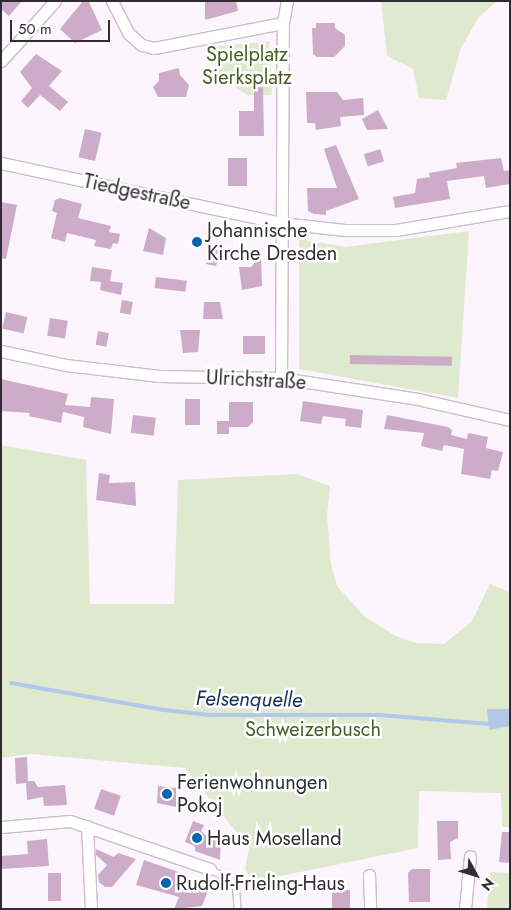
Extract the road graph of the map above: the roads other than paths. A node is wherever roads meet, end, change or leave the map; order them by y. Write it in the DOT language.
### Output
graph roads {
  1 [pos="55,1"];
  2 [pos="112,1"];
  3 [pos="286,1"];
  4 [pos="283,23"];
  5 [pos="1,61"];
  6 [pos="1,163"];
  7 [pos="510,211"];
  8 [pos="281,223"];
  9 [pos="1,351"];
  10 [pos="281,378"];
  11 [pos="510,420"];
  12 [pos="86,826"];
  13 [pos="1,827"];
  14 [pos="470,856"];
  15 [pos="210,869"];
  16 [pos="370,875"];
  17 [pos="91,909"];
  18 [pos="238,909"];
  19 [pos="370,909"];
  20 [pos="465,909"];
  1 -- 5 [label="street"];
  2 -- 4 [label="street"];
  3 -- 4 [label="street"];
  4 -- 8 [label="street"];
  6 -- 8 [label="street, Tiedgestraße"];
  7 -- 8 [label="street, Tiedgestraße"];
  8 -- 10 [label="street"];
  9 -- 10 [label="street, Ulrichstraße"];
  10 -- 11 [label="street, Ulrichstraße"];
  12 -- 13 [label="street"];
  12 -- 15 [label="street"];
  12 -- 17 [label="street"];
  14 -- 20 [label="street"];
  15 -- 18 [label="lane"];
  16 -- 19 [label="street"];
}
